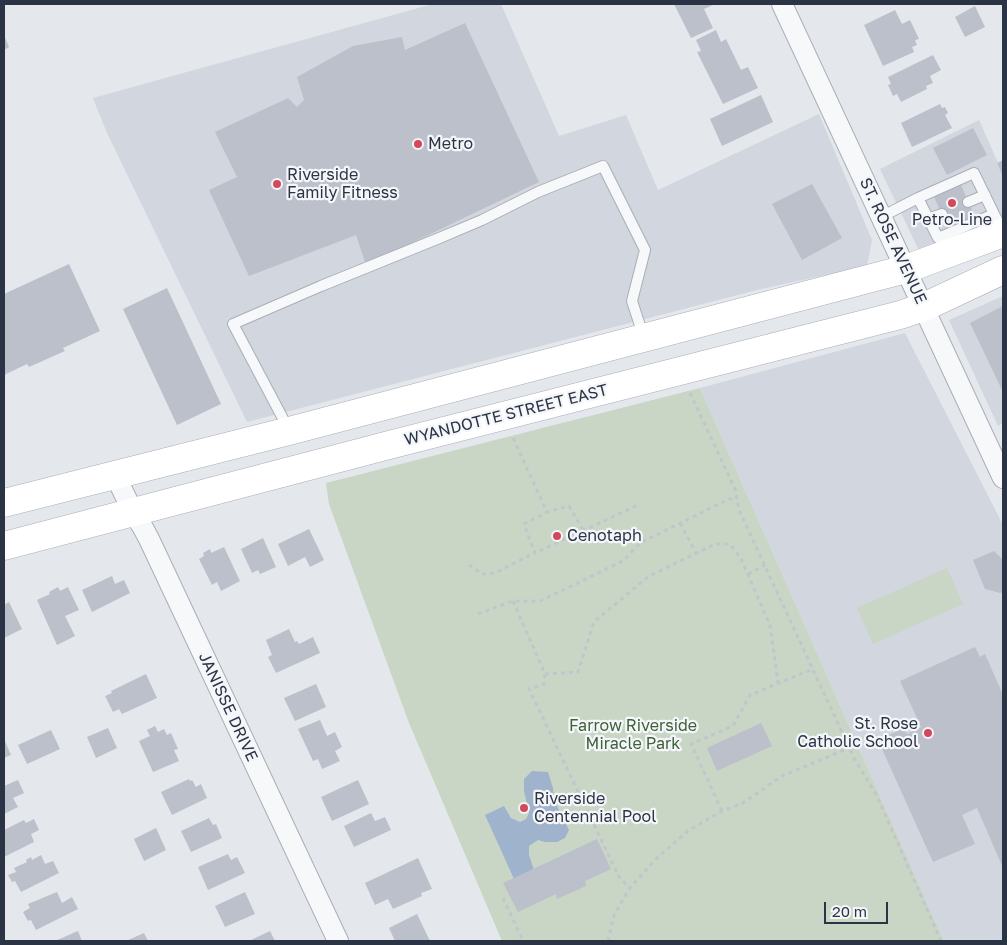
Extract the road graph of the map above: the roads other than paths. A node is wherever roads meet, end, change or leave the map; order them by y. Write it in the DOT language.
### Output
graph roads {
  1 [pos="782,4"];
  2 [pos="985,195"];
  3 [pos="918,198"];
  4 [pos="968,202"];
  5 [pos="942,214"];
  6 [pos="881,217"];
  7 [pos="928,219"];
  8 [pos="1000,226"];
  9 [pos="906,270"];
  10 [pos="1003,270"];
  11 [pos="924,307"];
  12 [pos="644,338"];
  13 [pos="657,376"];
  14 [pos="289,431"];
  15 [pos="115,475"];
  16 [pos="1003,478"];
  17 [pos="4,503"];
  18 [pos="133,512"];
  19 [pos="4,546"];
  20 [pos="338,941"];
  1 -- 6 [label="street, ST. ROSE AVENUE"];
  2 -- 3 [label="lane"];
  2 -- 4 [label="lane"];
  2 -- 8 [label="lane"];
  3 -- 6 [label="lane"];
  3 -- 7 [label="lane"];
  5 -- 7 [label="lane"];
  6 -- 9 [label="street, ST. ROSE AVENUE"];
  7 -- 8 [label="lane"];
  8 -- 9 [label="main road"];
  9 -- 11 [label="street, ST. ROSE AVENUE"];
  9 -- 12 [label="main road"];
  10 -- 11 [label="main road, WYANDOTTE STREET EAST"];
  11 -- 13 [label="main road, WYANDOTTE STREET EAST"];
  11 -- 16 [label="street, ST. ROSE AVENUE"];
  12 -- 13 [label="main road"];
  12 -- 14 [label="main road"];
  12 -- 14 [label="lane"];
  13 -- 18 [label="main road, WYANDOTTE STREET EAST"];
  14 -- 15 [label="main road"];
  15 -- 17 [label="main road"];
  15 -- 18 [label="street, JANISSE DRIVE"];
  18 -- 19 [label="main road, WYANDOTTE STREET EAST"];
  18 -- 20 [label="street, JANISSE DRIVE"];
}
